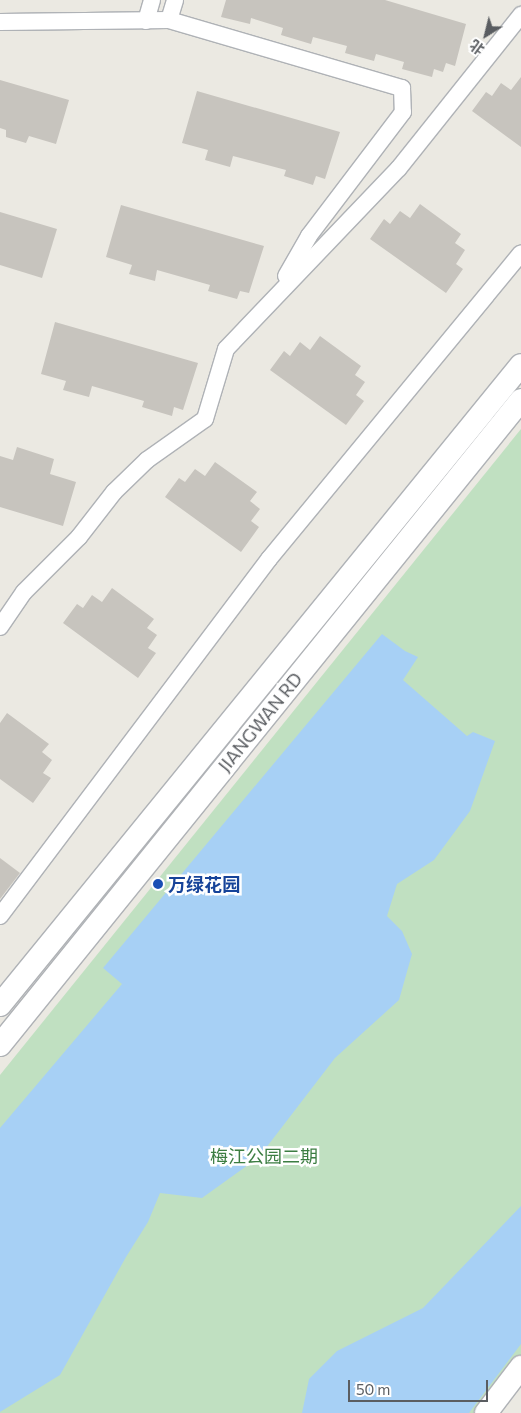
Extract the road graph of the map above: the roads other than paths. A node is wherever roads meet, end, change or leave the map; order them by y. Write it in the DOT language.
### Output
graph roads {
  1 [pos="152,0"];
  2 [pos="176,0"];
  3 [pos="521,15"];
  4 [pos="169,20"];
  5 [pos="146,21"];
  6 [pos="0,22"];
  7 [pos="521,253"];
  8 [pos="274,298"];
  9 [pos="521,365"];
  10 [pos="521,400"];
  11 [pos="0,627"];
  12 [pos="0,916"];
  13 [pos="0,1005"];
  14 [pos="4,1033"];
  15 [pos="521,1367"];
  16 [pos="486,1413"];
  1 -- 5 [label="street"];
  2 -- 4 [label="street"];
  3 -- 8 [label="street"];
  4 -- 5 [label="street"];
  4 -- 8 [label="street"];
  5 -- 6 [label="street"];
  7 -- 12 [label="street"];
  8 -- 11 [label="street"];
  9 -- 13 [label="main road, JIANGWAN RD"];
  10 -- 14 [label="main road, JIANGWAN RD"];
  15 -- 16 [label="main road"];
}
